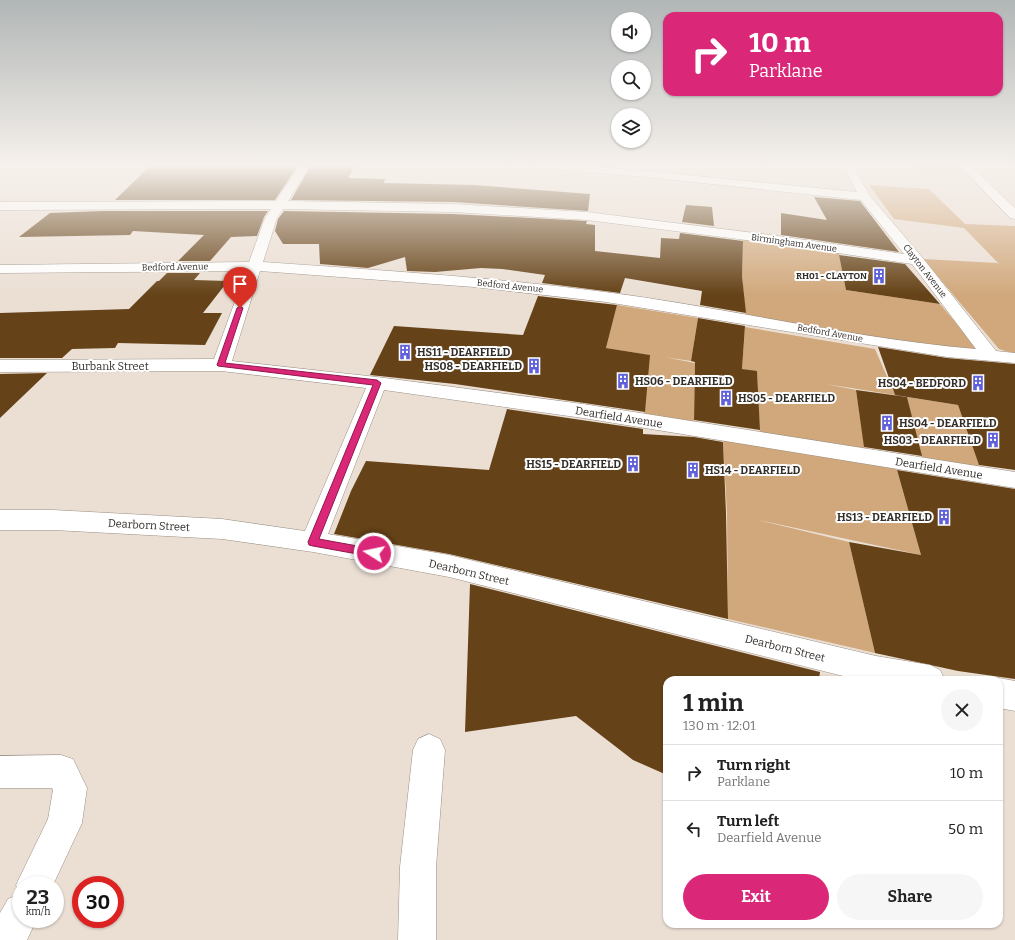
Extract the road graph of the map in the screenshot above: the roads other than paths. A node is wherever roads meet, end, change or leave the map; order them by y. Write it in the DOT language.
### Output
graph roads {
  1 [pos="276,208"];
  2 [pos="445,208"];
  3 [pos="874,208"];
  4 [pos="1008,208"];
  5 [pos="1015,215"];
  6 [pos="917,260"];
  7 [pos="254,266"];
  8 [pos="0,269"];
  9 [pos="991,357"];
  10 [pos="1015,358"];
  11 [pos="221,365"];
  12 [pos="0,366"];
  13 [pos="377,383"];
  14 [pos="1015,480"];
  15 [pos="0,520"];
  16 [pos="313,542"];
  17 [pos="910,676"];
  18 [pos="1003,694"];
  19 [pos="1015,696"];
  20 [pos="429,750"];
  21 [pos="0,772"];
  22 [pos="38,876"];
  23 [pos="13,928"];
  24 [pos="7,940"];
  25 [pos="417,940"];
  1 -- 7 [label="street"];
  2 -- 6 [label="street, Birmingham Avenue"];
  3 -- 6 [label="street, Clayton Avenue"];
  4 -- 5 [label="street"];
  6 -- 9 [label="street, Clayton Avenue"];
  7 -- 8 [label="street, Bedford Avenue"];
  7 -- 9 [label="street, Bedford Avenue"];
  7 -- 11 [label="street"];
  9 -- 10 [label="street, Bedford Avenue"];
  11 -- 12 [label="street, Burbank Street"];
  11 -- 13 [label="street, Dearfield Avenue"];
  13 -- 14 [label="street, Dearfield Avenue"];
  13 -- 16 [label="street"];
  15 -- 16 [label="street, Dearborn Street"];
  16 -- 17 [label="street, Dearborn Street"];
  18 -- 19 [label="street"];
  20 -- 25 [label="street"];
  21 -- 22 [label="street"];
  23 -- 24 [label="street"];
}
